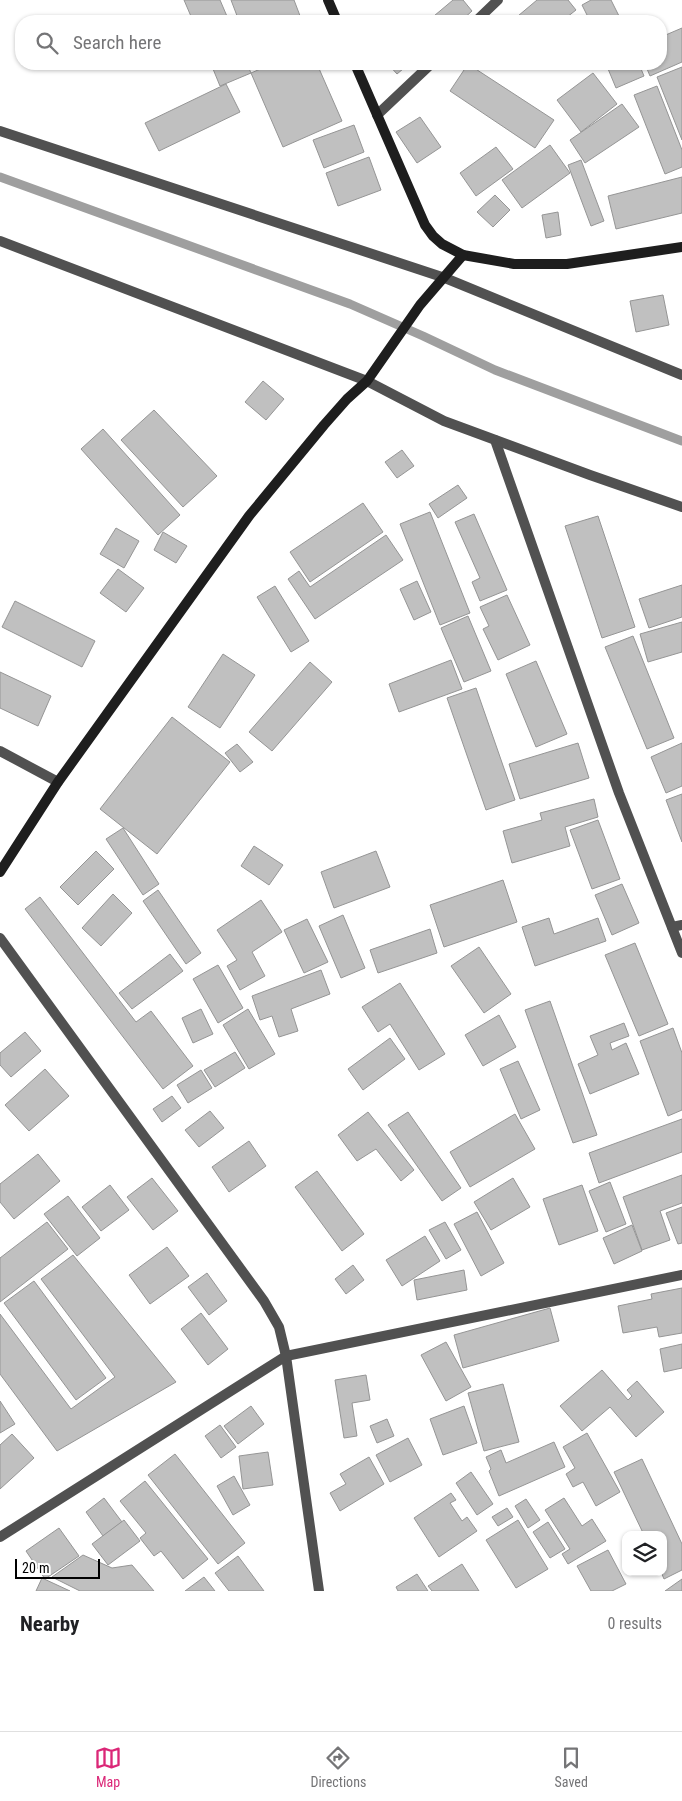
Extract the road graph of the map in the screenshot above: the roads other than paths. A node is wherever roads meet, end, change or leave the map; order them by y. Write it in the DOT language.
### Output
graph roads {
  1 [pos="328,0"];
  2 [pos="498,0"];
  3 [pos="334,15"];
  4 [pos="482,15"];
  5 [pos="358,70"];
  6 [pos="424,70"];
  7 [pos="377,115"];
  8 [pos="0,131"];
  9 [pos="0,241"];
  10 [pos="682,247"];
  11 [pos="463,255"];
  12 [pos="444,278"];
  13 [pos="682,375"];
  14 [pos="367,382"];
  15 [pos="495,440"];
  16 [pos="682,507"];
  17 [pos="0,752"];
  18 [pos="58,782"];
  19 [pos="0,872"];
  20 [pos="677,926"];
  21 [pos="0,938"];
  22 [pos="682,953"];
  23 [pos="682,1275"];
  24 [pos="286,1356"];
  25 [pos="0,1537"];
  26 [pos="319,1591"];
  1 -- 3 [label="street"];
  2 -- 4 [label="street"];
  5 -- 7 [label="street"];
  6 -- 7 [label="street"];
  7 -- 11 [label="street"];
  8 -- 12 [label="street"];
  9 -- 14 [label="street"];
  10 -- 11 [label="street"];
  11 -- 12 [label="street"];
  12 -- 13 [label="street"];
  12 -- 14 [label="street"];
  14 -- 15 [label="street"];
  14 -- 18 [label="street"];
  15 -- 16 [label="street"];
  15 -- 20 [label="street"];
  17 -- 18 [label="street"];
  18 -- 19 [label="street"];
  20 -- 22 [label="street"];
  21 -- 24 [label="street"];
  23 -- 24 [label="street"];
  24 -- 25 [label="street"];
  24 -- 26 [label="street"];
}
